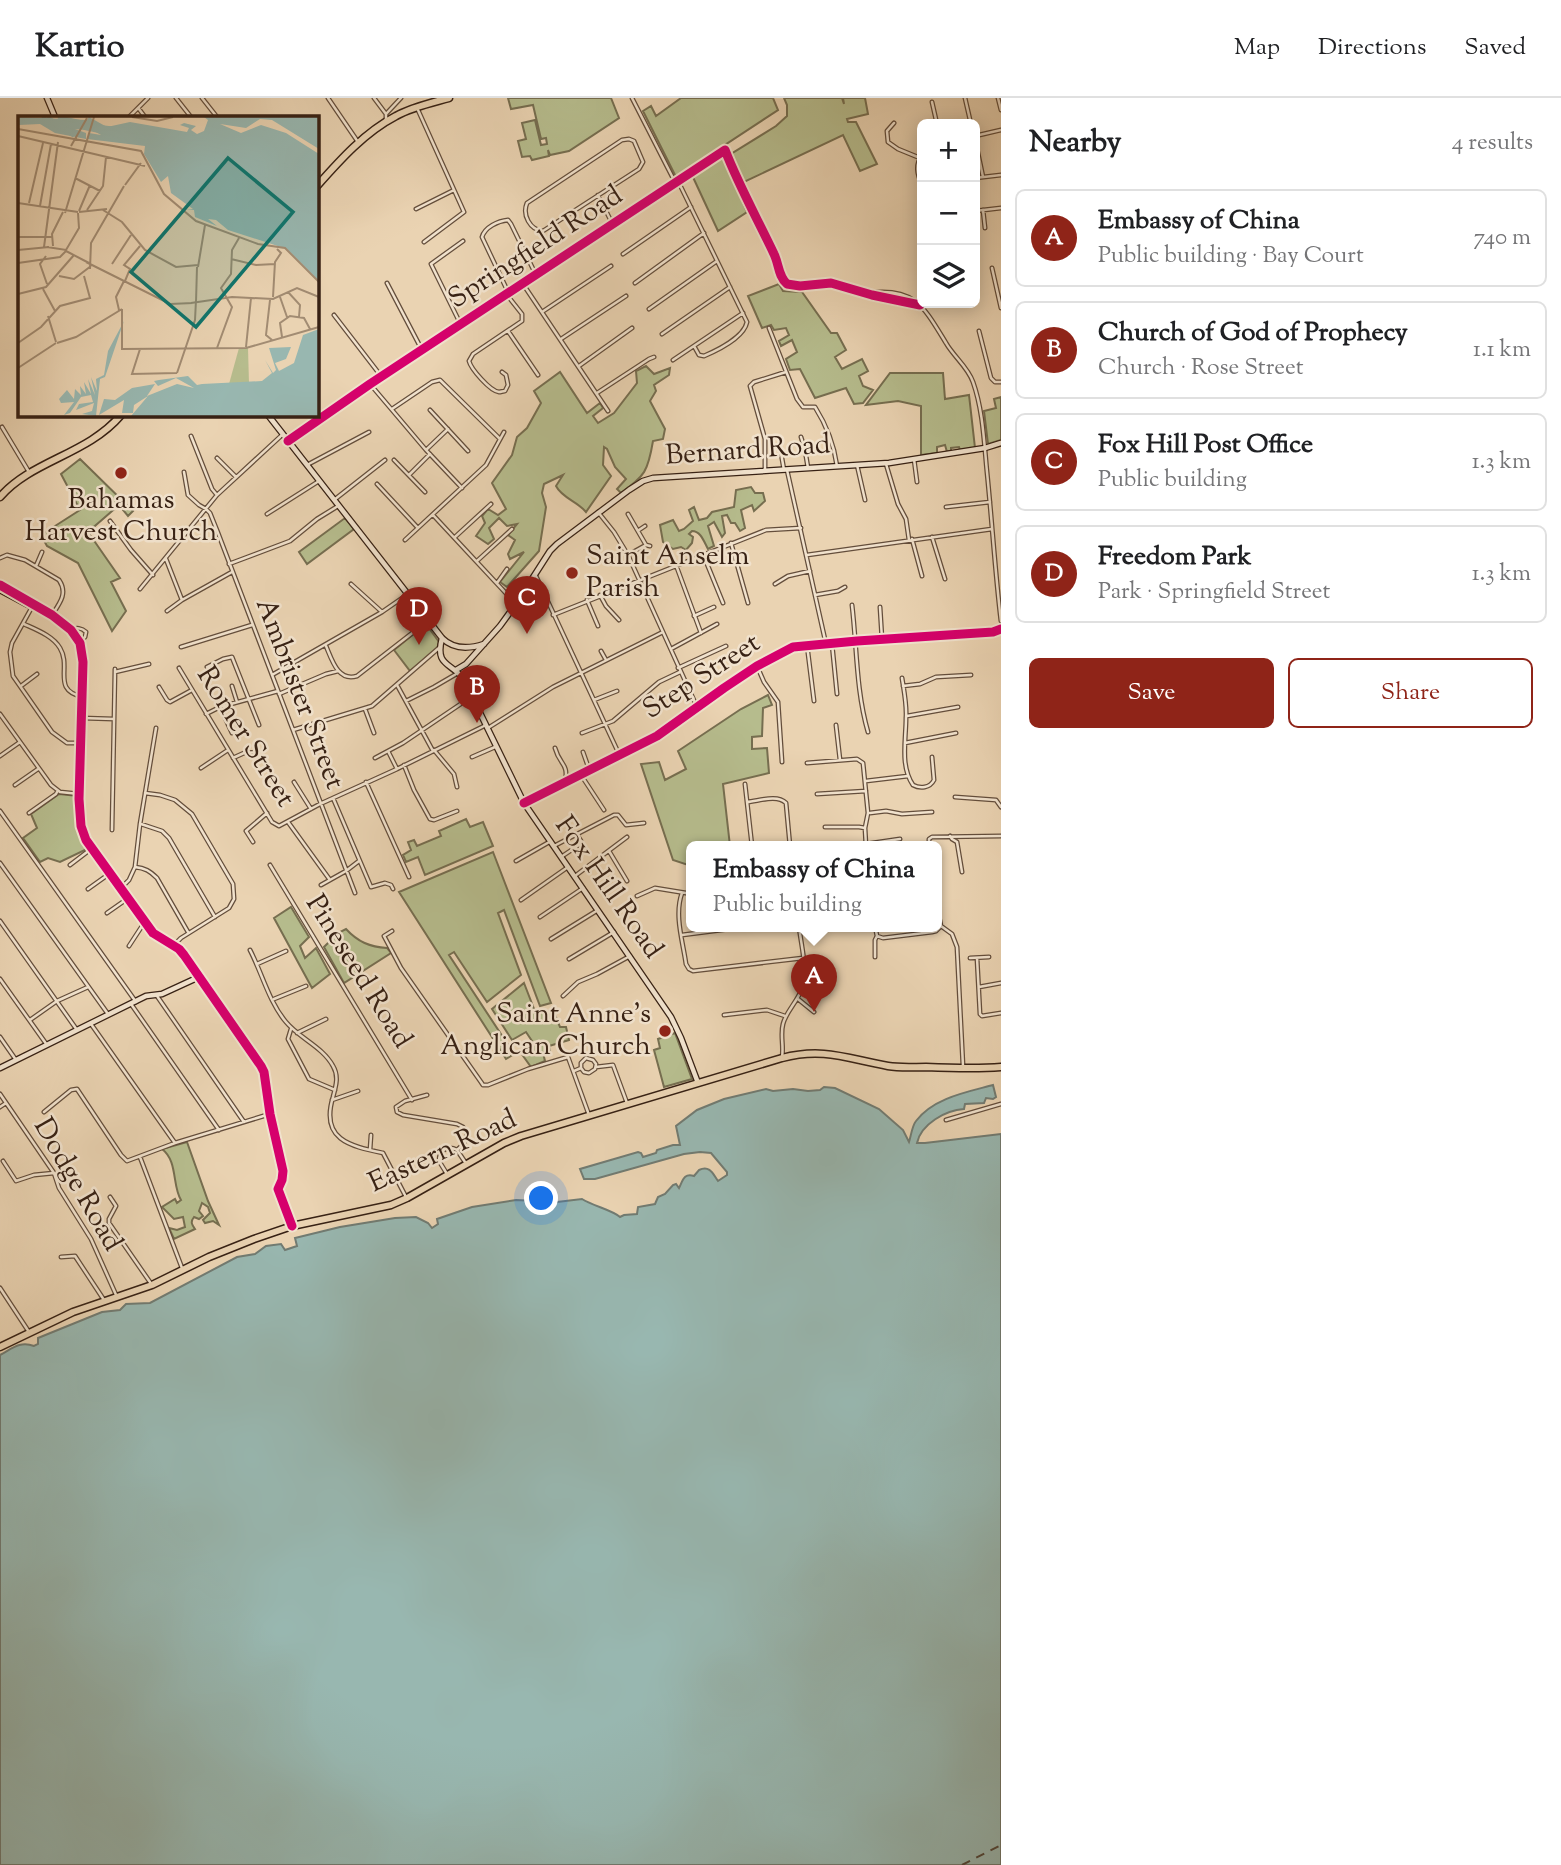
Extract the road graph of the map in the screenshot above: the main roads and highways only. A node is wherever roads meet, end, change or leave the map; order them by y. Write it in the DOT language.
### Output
graph roads {
  1 [pos="47,98"];
  2 [pos="449,98"];
  3 [pos="55,116"];
  4 [pos="318,185"];
  5 [pos="120,416"];
  6 [pos="269,416"];
  7 [pos="1001,443"];
  8 [pos="0,497"];
  9 [pos="1,590"];
  10 [pos="442,638"];
  11 [pos="449,645"];
  12 [pos="440,647"];
  13 [pos="476,650"];
  14 [pos="459,670"];
  15 [pos="199,977"];
  16 [pos="1001,1067"];
  17 [pos="0,1068"];
  18 [pos="698,1083"];
  19 [pos="292,1226"];
  20 [pos="0,1347"];
  1 -- 3 [label="main road"];
  2 -- 4 [label="highway"];
  5 -- 8 [label="highway"];
  6 -- 10 [label="main road"];
  7 -- 13 [label="main road, Bernard Road"];
  9 -- 15 [label="main road"];
  10 -- 11 [label="main road"];
  10 -- 12 [label="main road"];
  11 -- 12 [label="main road"];
  11 -- 13 [label="main road"];
  12 -- 14 [label="main road"];
  13 -- 14 [label="main road"];
  14 -- 18 [label="main road, Fox Hill Road"];
  15 -- 17 [label="main road"];
  15 -- 19 [label="main road"];
  16 -- 18 [label="highway, Eastern Road"];
  18 -- 19 [label="highway, Eastern Road"];
  19 -- 20 [label="highway, Eastern Road"];
}
